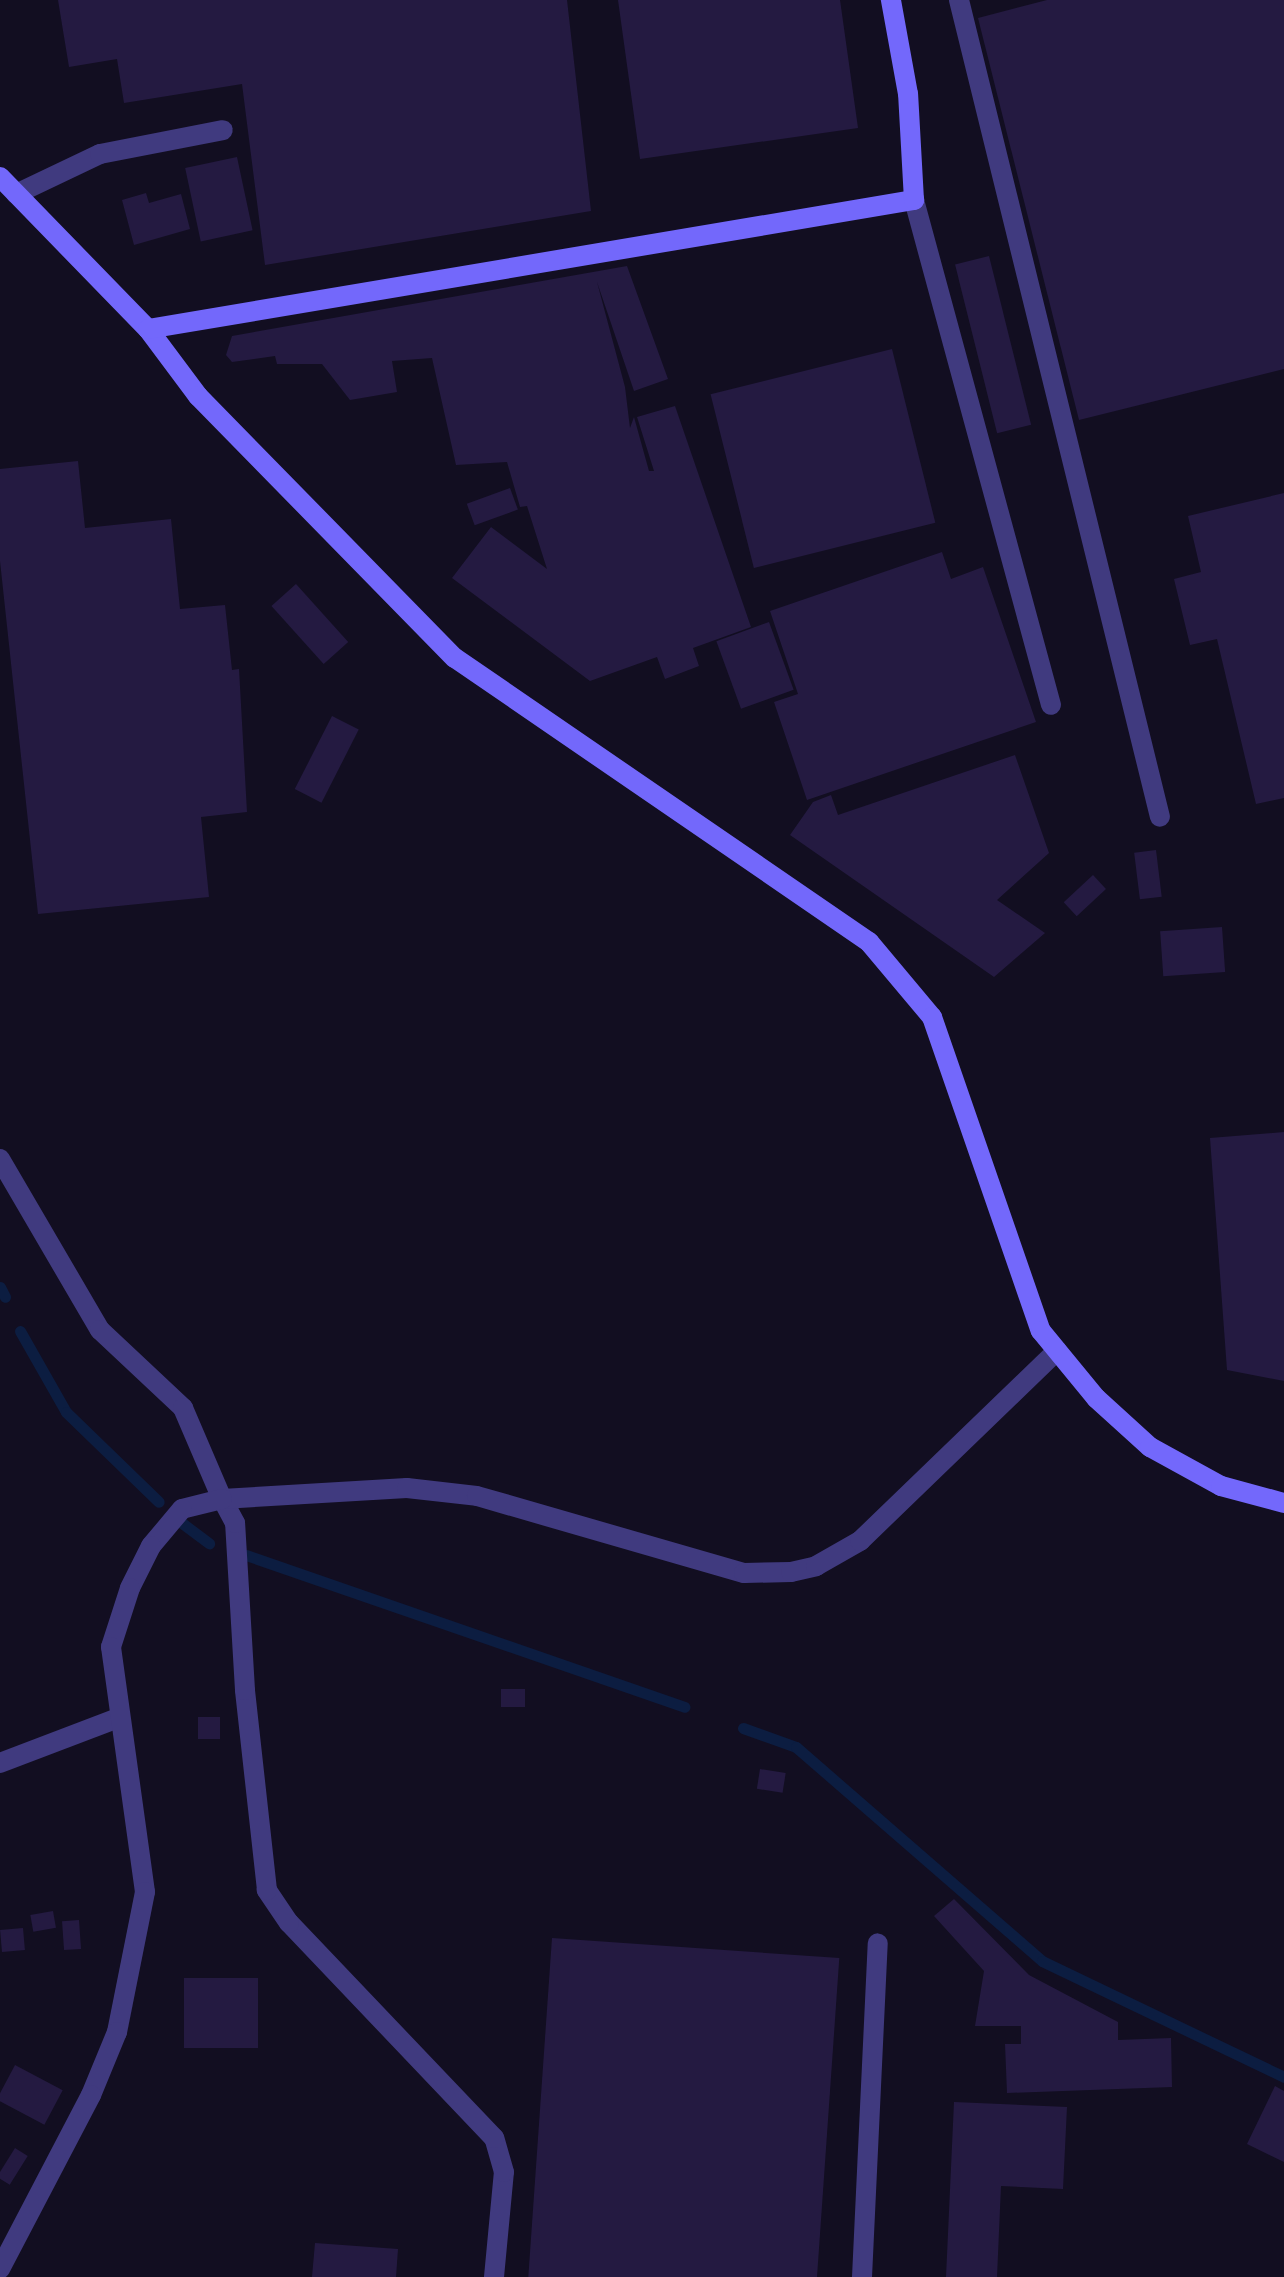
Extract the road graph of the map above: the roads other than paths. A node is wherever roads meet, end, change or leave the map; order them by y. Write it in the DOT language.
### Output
graph roads {
  1 [pos="891,0"];
  2 [pos="959,0"];
  3 [pos="223,130"];
  4 [pos="0,177"];
  5 [pos="16,194"];
  6 [pos="914,200"];
  7 [pos="148,329"];
  8 [pos="1051,705"];
  9 [pos="1160,817"];
  10 [pos="0,1159"];
  11 [pos="1057,1351"];
  12 [pos="222,1499"];
  13 [pos="1284,1503"];
  14 [pos="118,1718"];
  15 [pos="0,1763"];
  16 [pos="878,1943"];
  17 [pos="0,2269"];
  18 [pos="494,2277"];
  19 [pos="862,2277"];
  1 -- 6 [label="street"];
  2 -- 9 [label="street"];
  3 -- 5 [label="street"];
  4 -- 5 [label="street"];
  5 -- 7 [label="street"];
  6 -- 7 [label="street"];
  6 -- 8 [label="street"];
  7 -- 11 [label="street"];
  10 -- 12 [label="street"];
  11 -- 12 [label="street"];
  11 -- 13 [label="street"];
  12 -- 14 [label="street"];
  12 -- 18 [label="street"];
  14 -- 15 [label="street"];
  14 -- 17 [label="street"];
  16 -- 19 [label="street"];
}
